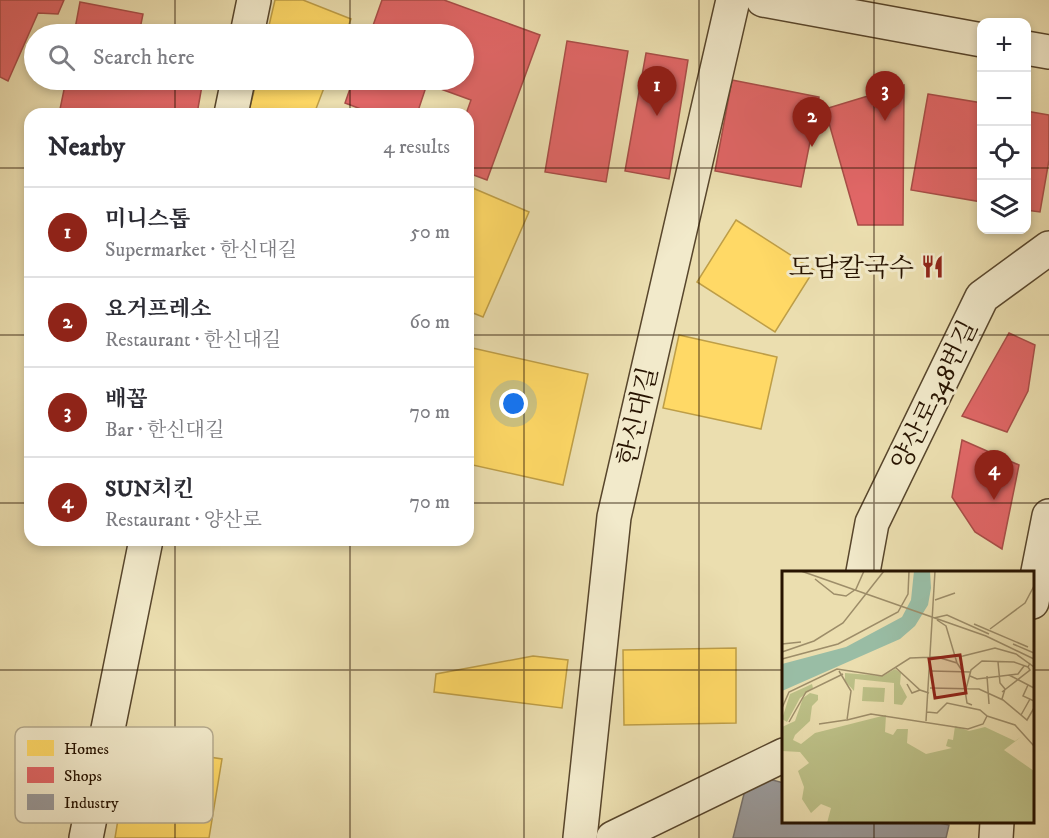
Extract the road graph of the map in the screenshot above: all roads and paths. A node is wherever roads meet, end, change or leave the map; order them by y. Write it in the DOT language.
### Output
graph roads {
  1 [pos="254,0"];
  2 [pos="733,0"];
  3 [pos="763,0"];
  4 [pos="249,24"];
  5 [pos="977,39"];
  6 [pos="1031,49"];
  7 [pos="1049,52"];
  8 [pos="236,90"];
  9 [pos="232,108"];
  10 [pos="1049,248"];
  11 [pos="1049,516"];
  12 [pos="145,546"];
  13 [pos="863,571"];
  14 [pos="1034,592"];
  15 [pos="108,727"];
  16 [pos="782,756"];
  17 [pos="89,823"];
  18 [pos="997,823"];
  19 [pos="86,838"];
  20 [pos="580,838"];
  21 [pos="613,838"];
  22 [pos="996,838"];
  1 -- 4 [label="street"];
  2 -- 20 [label="street, 한신대길"];
  3 -- 5 [label="street"];
  6 -- 7 [label="street"];
  8 -- 9 [label="street"];
  10 -- 13 [label="street, 양산로348번길"];
  11 -- 14 [label="street"];
  12 -- 15 [label="street"];
  16 -- 21 [label="street"];
  17 -- 19 [label="street"];
  18 -- 22 [label="street"];
}
